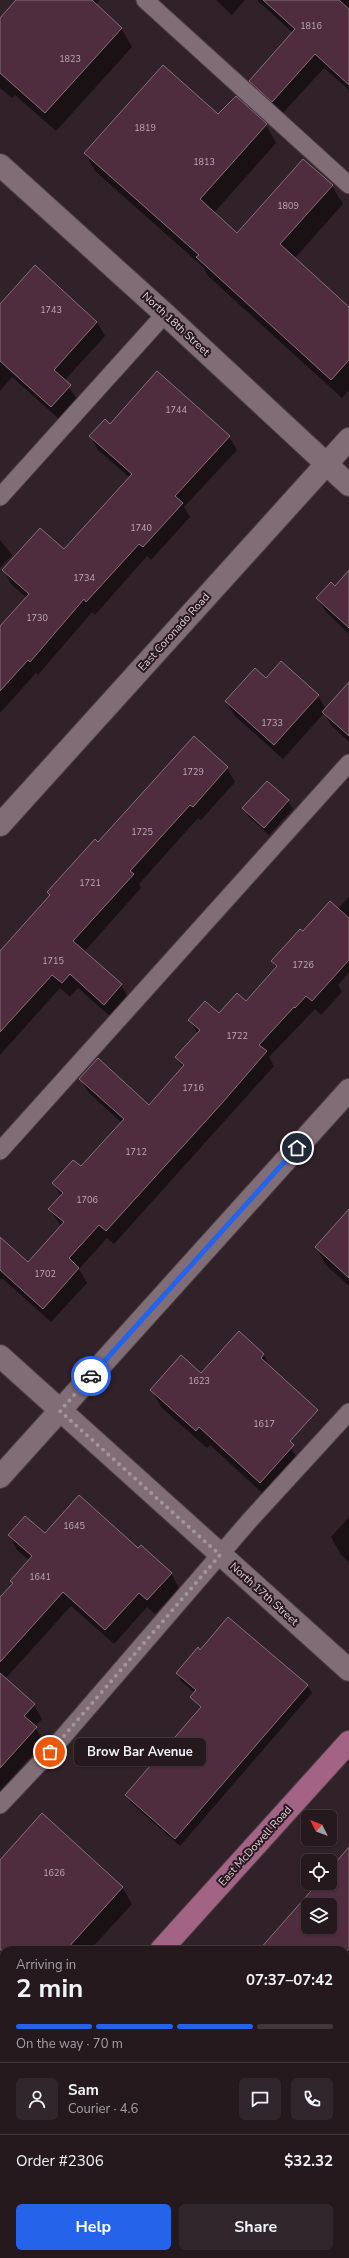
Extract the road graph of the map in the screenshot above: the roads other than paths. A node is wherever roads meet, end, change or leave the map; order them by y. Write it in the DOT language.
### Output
graph roads {
  1 [pos="145,0"];
  2 [pos="3,173"];
  3 [pos="349,185"];
  4 [pos="165,314"];
  5 [pos="349,440"];
  6 [pos="326,464"];
  7 [pos="349,485"];
  8 [pos="0,497"];
  9 [pos="349,763"];
  10 [pos="0,825"];
  11 [pos="349,1090"];
  12 [pos="0,1151"];
  13 [pos="0,1356"];
  14 [pos="60,1411"];
  15 [pos="349,1412"];
  16 [pos="0,1477"];
  17 [pos="220,1555"];
  18 [pos="349,1670"];
  19 [pos="349,1742"];
  20 [pos="0,1805"];
  21 [pos="165,1946"];
  1 -- 3 [label="lane"];
  2 -- 4 [label="street, North 18th Street"];
  4 -- 6 [label="street, North 18th Street"];
  4 -- 8 [label="lane"];
  5 -- 6 [label="street, East Coronado Road"];
  6 -- 7 [label="street, North 18th Street"];
  6 -- 10 [label="street, East Coronado Road"];
  9 -- 12 [label="lane"];
  11 -- 14 [label="street"];
  13 -- 14 [label="street, North 17th Street"];
  14 -- 16 [label="street"];
  14 -- 17 [label="street, North 17th Street"];
  15 -- 17 [label="lane"];
  17 -- 18 [label="street, North 17th Street"];
  17 -- 20 [label="lane"];
  19 -- 21 [label="main road, East McDowell Road"];
}
